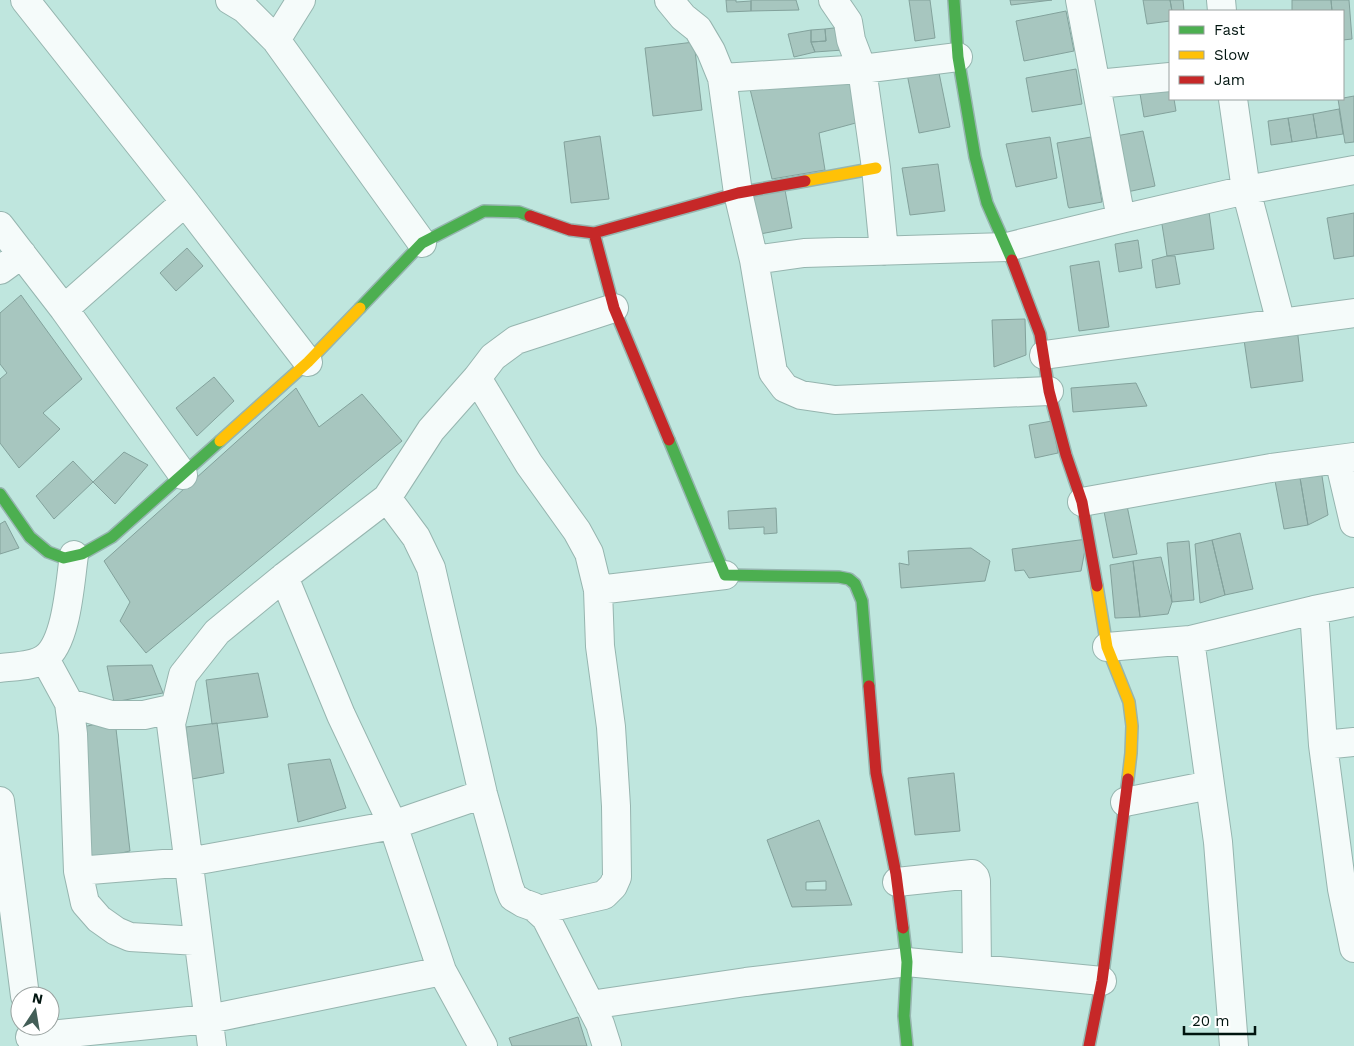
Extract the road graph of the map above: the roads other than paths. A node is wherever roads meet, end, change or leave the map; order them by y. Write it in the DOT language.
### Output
graph roads {
  1 [pos="230,0"];
  2 [pos="301,0"];
  3 [pos="669,0"];
  4 [pos="833,0"];
  5 [pos="954,0"];
  6 [pos="1080,0"];
  7 [pos="32,1"];
  8 [pos="276,40"];
  9 [pos="958,57"];
  10 [pos="862,70"];
  11 [pos="1169,77"];
  12 [pos="722,78"];
  13 [pos="1097,84"];
  14 [pos="1233,100"];
  15 [pos="876,168"];
  16 [pos="1354,170"];
  17 [pos="1246,190"];
  18 [pos="738,193"];
  19 [pos="185,202"];
  20 [pos="1121,219"];
  21 [pos="0,226"];
  22 [pos="594,233"];
  23 [pos="422,243"];
  24 [pos="1007,247"];
  25 [pos="884,251"];
  26 [pos="22,254"];
  27 [pos="754,260"];
  28 [pos="0,270"];
  29 [pos="614,308"];
  30 [pos="64,309"];
  31 [pos="1354,314"];
  32 [pos="1281,323"];
  33 [pos="1044,355"];
  34 [pos="308,362"];
  35 [pos="477,378"];
  36 [pos="1049,390"];
  37 [pos="1347,458"];
  38 [pos="183,475"];
  39 [pos="0,494"];
  40 [pos="387,498"];
  41 [pos="1082,502"];
  42 [pos="1354,523"];
  43 [pos="74,555"];
  44 [pos="725,575"];
  45 [pos="284,577"];
  46 [pos="598,590"];
  47 [pos="1354,602"];
  48 [pos="1314,610"];
  49 [pos="1190,640"];
  50 [pos="1106,647"];
  51 [pos="45,659"];
  52 [pos="0,668"];
  53 [pos="69,704"];
  54 [pos="175,708"];
  55 [pos="1354,742"];
  56 [pos="1323,745"];
  57 [pos="1210,785"];
  58 [pos="483,794"];
  59 [pos="0,801"];
  60 [pos="1125,802"];
  61 [pos="393,825"];
  62 [pos="188,862"];
  63 [pos="78,871"];
  64 [pos="897,882"];
  65 [pos="1348,889"];
  66 [pos="539,910"];
  67 [pos="198,941"];
  68 [pos="1354,948"];
  69 [pos="907,962"];
  70 [pos="977,969"];
  71 [pos="442,971"];
  72 [pos="1102,981"];
  73 [pos="24,986"];
  74 [pos="590,1005"];
  75 [pos="210,1019"];
  76 [pos="60,1033"];
  77 [pos="212,1046"];
  78 [pos="483,1046"];
  79 [pos="607,1046"];
  80 [pos="907,1046"];
  81 [pos="1089,1046"];
  82 [pos="1234,1046"];
  1 -- 8 [label="street"];
  2 -- 8 [label="street"];
  3 -- 12 [label="street"];
  4 -- 10 [label="street"];
  5 -- 9 [label="street"];
  6 -- 13 [label="street"];
  7 -- 19 [label="street"];
  8 -- 23 [label="street"];
  9 -- 10 [label="street"];
  9 -- 24 [label="street"];
  10 -- 12 [label="street"];
  10 -- 15 [label="street"];
  11 -- 13 [label="street"];
  12 -- 18 [label="street"];
  13 -- 20 [label="street"];
  14 -- 17 [label="street"];
  15 -- 18 [label="street"];
  15 -- 25 [label="street"];
  16 -- 17 [label="street"];
  17 -- 20 [label="street"];
  17 -- 32 [label="street"];
  18 -- 22 [label="street"];
  18 -- 27 [label="street"];
  19 -- 30 [label="street"];
  19 -- 34 [label="street"];
  20 -- 24 [label="street"];
  21 -- 26 [label="street"];
  22 -- 23 [label="street"];
  22 -- 29 [label="street"];
  23 -- 34 [label="street"];
  24 -- 25 [label="street"];
  24 -- 33 [label="street"];
  25 -- 27 [label="street"];
  26 -- 28 [label="street"];
  26 -- 30 [label="street"];
  27 -- 36 [label="street"];
  29 -- 35 [label="street"];
  29 -- 44 [label="street"];
  30 -- 38 [label="street"];
  31 -- 32 [label="street"];
  32 -- 33 [label="street"];
  33 -- 36 [label="street"];
  34 -- 38 [label="street"];
  35 -- 40 [label="street"];
  35 -- 46 [label="street"];
  36 -- 41 [label="street"];
  37 -- 41 [label="street"];
  37 -- 42 [label="street"];
  38 -- 43 [label="street"];
  39 -- 43 [label="street"];
  40 -- 45 [label="street"];
  40 -- 58 [label="street"];
  41 -- 50 [label="street"];
  43 -- 51 [label="street"];
  44 -- 46 [label="street"];
  44 -- 64 [label="street"];
  45 -- 54 [label="street"];
  45 -- 61 [label="street"];
  46 -- 66 [label="street"];
  47 -- 48 [label="street"];
  48 -- 49 [label="street"];
  48 -- 56 [label="street"];
  49 -- 50 [label="street"];
  49 -- 57 [label="street"];
  50 -- 60 [label="street"];
  51 -- 52 [label="street"];
  51 -- 53 [label="street"];
  53 -- 54 [label="street"];
  53 -- 63 [label="street"];
  54 -- 62 [label="street"];
  55 -- 56 [label="street"];
  56 -- 65 [label="street"];
  57 -- 60 [label="street"];
  57 -- 82 [label="street"];
  58 -- 61 [label="street"];
  58 -- 66 [label="street"];
  59 -- 73 [label="street"];
  60 -- 72 [label="street"];
  61 -- 62 [label="street"];
  61 -- 71 [label="street"];
  62 -- 63 [label="street"];
  62 -- 67 [label="street"];
  63 -- 67 [label="street"];
  64 -- 69 [label="street"];
  64 -- 70 [label="street"];
  65 -- 68 [label="street"];
  66 -- 74 [label="street"];
  67 -- 75 [label="street"];
  69 -- 70 [label="street"];
  69 -- 74 [label="street"];
  69 -- 80 [label="street"];
  70 -- 72 [label="street"];
  71 -- 75 [label="street"];
  71 -- 78 [label="street"];
  72 -- 81 [label="street"];
  74 -- 79 [label="street"];
  75 -- 76 [label="street"];
  75 -- 77 [label="street"];
}
